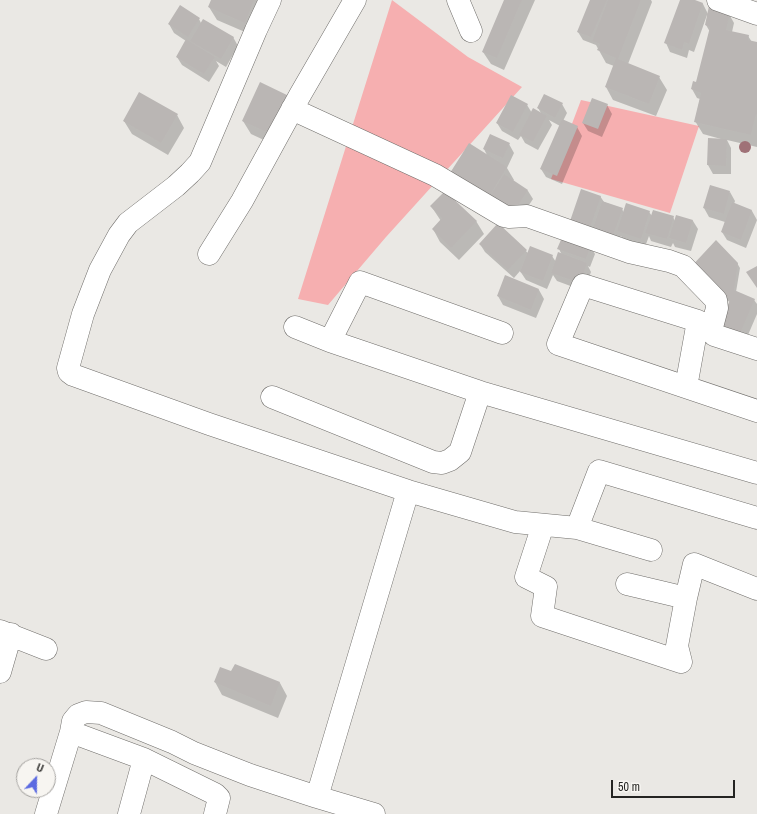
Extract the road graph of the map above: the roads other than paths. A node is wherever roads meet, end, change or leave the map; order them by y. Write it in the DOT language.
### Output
graph roads {
  1 [pos="270,0"];
  2 [pos="355,0"];
  3 [pos="458,0"];
  4 [pos="718,0"];
  5 [pos="757,14"];
  6 [pos="471,31"];
  7 [pos="292,109"];
  8 [pos="209,254"];
  9 [pos="295,327"];
  10 [pos="502,333"];
  11 [pos="330,341"];
  12 [pos="757,349"];
  13 [pos="686,387"];
  14 [pos="480,392"];
  15 [pos="272,397"];
  16 [pos="757,411"];
  17 [pos="757,473"];
  18 [pos="408,491"];
  19 [pos="757,518"];
  20 [pos="543,525"];
  21 [pos="577,528"];
  22 [pos="651,550"];
  23 [pos="627,584"];
  24 [pos="757,589"];
  25 [pos="686,598"];
  26 [pos="5,632"];
  27 [pos="46,649"];
  28 [pos="0,672"];
  29 [pos="75,724"];
  30 [pos="144,759"];
  31 [pos="317,798"];
  32 [pos="46,814"];
  33 [pos="129,814"];
  34 [pos="215,814"];
  35 [pos="374,814"];
  1 -- 18 [label="street"];
  2 -- 7 [label="street"];
  3 -- 6 [label="street"];
  4 -- 5 [label="street"];
  7 -- 8 [label="street"];
  7 -- 12 [label="street"];
  9 -- 11 [label="street"];
  10 -- 11 [label="street"];
  11 -- 14 [label="street"];
  13 -- 13 [label="street"];
  13 -- 16 [label="street"];
  14 -- 15 [label="street"];
  14 -- 17 [label="street"];
  18 -- 20 [label="street"];
  18 -- 31 [label="street"];
  19 -- 21 [label="street"];
  20 -- 21 [label="street"];
  20 -- 25 [label="street"];
  21 -- 22 [label="street"];
  23 -- 25 [label="street"];
  24 -- 25 [label="street"];
  26 -- 27 [label="street"];
  26 -- 28 [label="street"];
  29 -- 30 [label="street"];
  29 -- 31 [label="street"];
  29 -- 32 [label="street"];
  30 -- 33 [label="street"];
  30 -- 34 [label="street"];
  31 -- 35 [label="street"];
}
